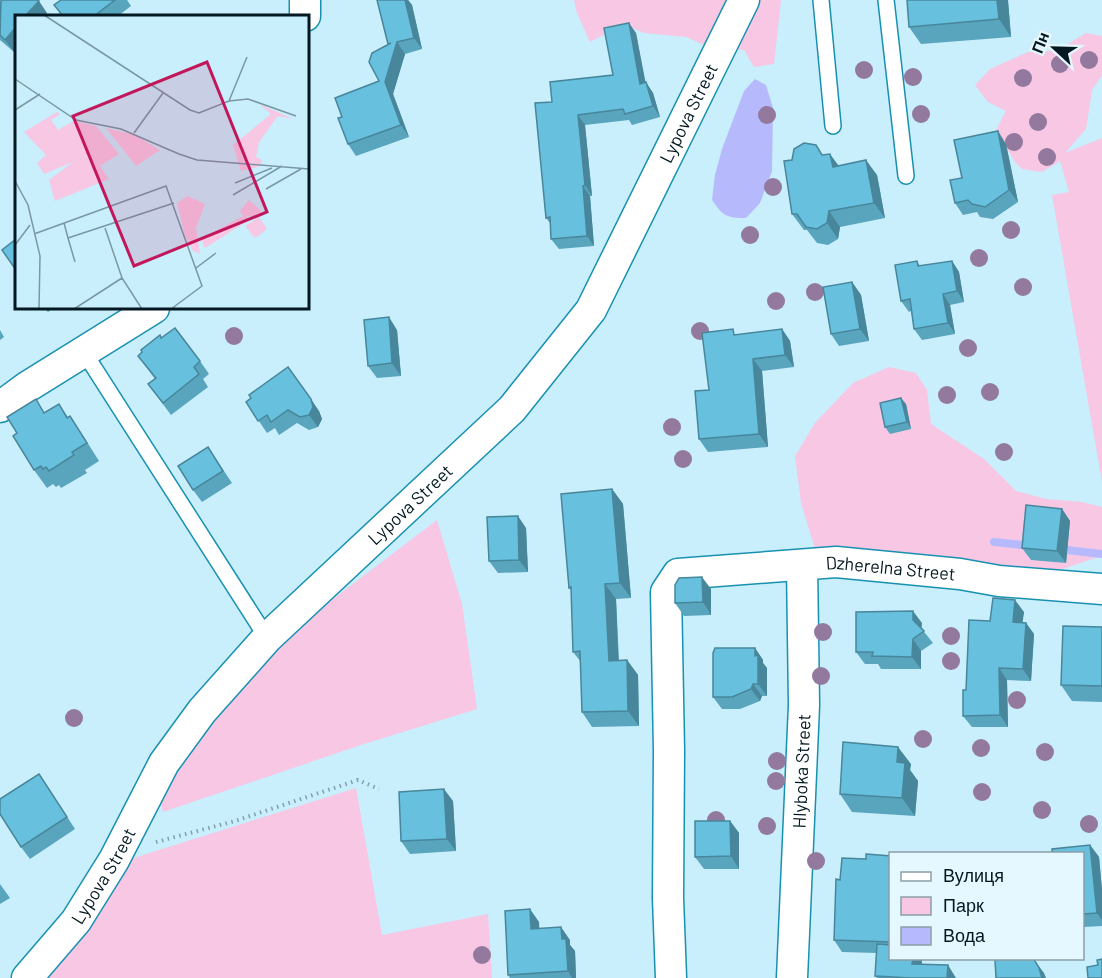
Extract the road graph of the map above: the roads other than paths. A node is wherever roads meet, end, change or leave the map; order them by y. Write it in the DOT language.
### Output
graph roads {
  1 [pos="744,0"];
  2 [pos="821,0"];
  3 [pos="886,0"];
  4 [pos="833,126"];
  5 [pos="906,176"];
  6 [pos="152,309"];
  7 [pos="84,352"];
  8 [pos="0,407"];
  9 [pos="802,565"];
  10 [pos="1102,589"];
  11 [pos="267,638"];
  12 [pos="27,978"];
  13 [pos="671,978"];
  14 [pos="792,978"];
  1 -- 11 [label="street, Lypova Street"];
  2 -- 4 [label="lane"];
  3 -- 5 [label="lane"];
  6 -- 7 [label="street"];
  7 -- 8 [label="street"];
  7 -- 11 [label="lane"];
  9 -- 10 [label="street, Dzherelna Street"];
  9 -- 13 [label="street, Dzherelna Street"];
  9 -- 14 [label="street, Hlyboka Street"];
  11 -- 12 [label="street, Lypova Street"];
}
